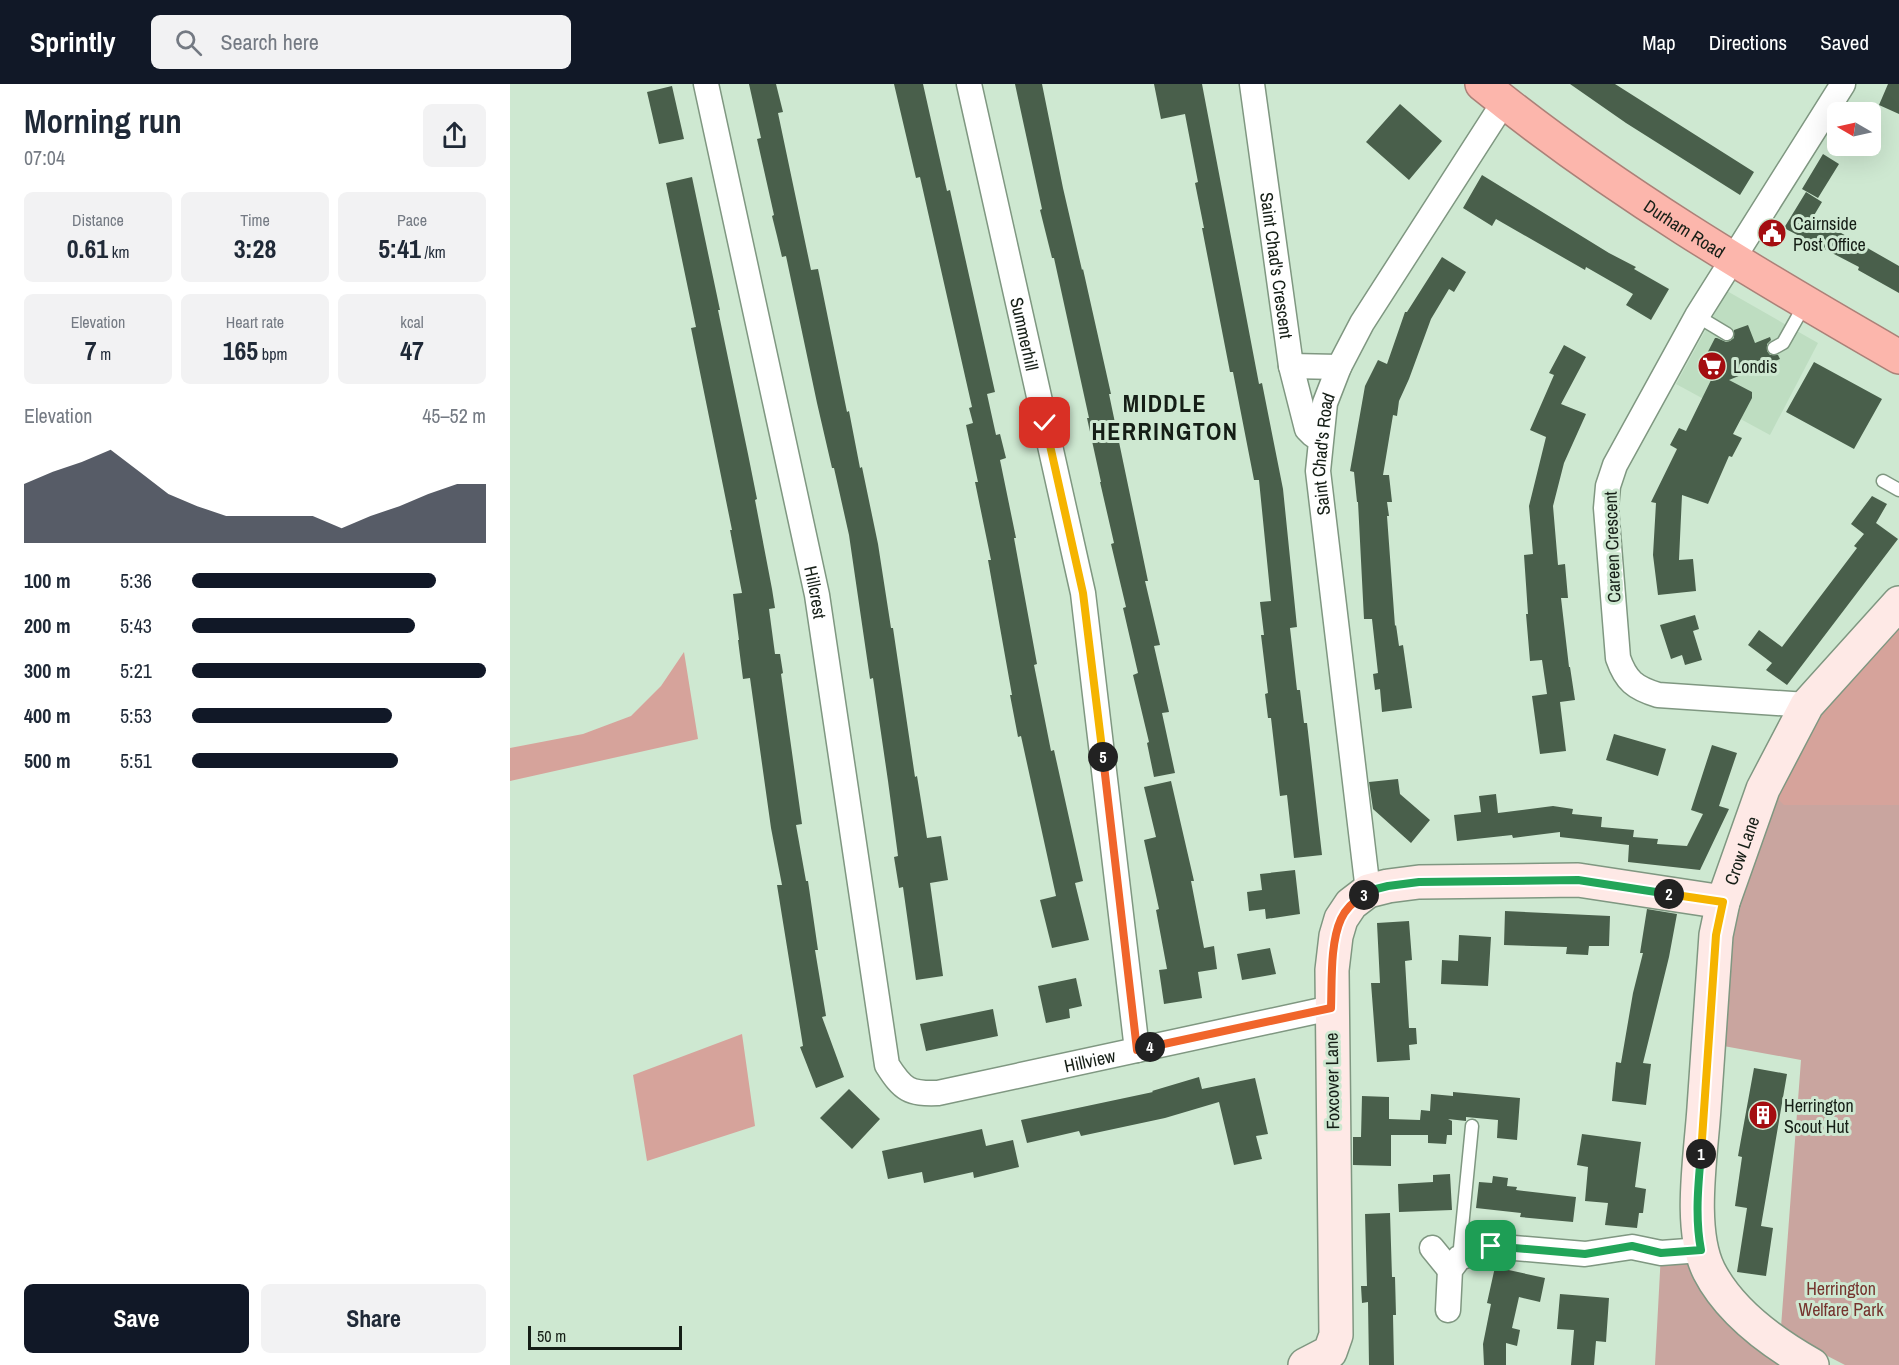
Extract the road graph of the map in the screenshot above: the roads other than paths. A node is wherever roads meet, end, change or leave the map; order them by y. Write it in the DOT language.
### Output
graph roads {
  1 [pos="706,84"];
  2 [pos="969,84"];
  3 [pos="1252,84"];
  4 [pos="1843,84"];
  5 [pos="1493,93"];
  6 [pos="1731,259"];
  7 [pos="1806,303"];
  8 [pos="1697,316"];
  9 [pos="1727,334"];
  10 [pos="1774,348"];
  11 [pos="1899,357"];
  12 [pos="1291,366"];
  13 [pos="1339,368"];
  14 [pos="1321,436"];
  15 [pos="1882,481"];
  16 [pos="1899,490"];
  17 [pos="1899,603"];
  18 [pos="1807,705"];
  19 [pos="1368,891"];
  20 [pos="1723,902"];
  21 [pos="1331,1008"];
  22 [pos="1137,1050"];
  23 [pos="918,1094"];
  24 [pos="1472,1126"];
  25 [pos="1432,1248"];
  26 [pos="1701,1250"];
  27 [pos="1455,1264"];
  28 [pos="1448,1310"];
  29 [pos="1325,1361"];
  30 [pos="1812,1365"];
  1 -- 23 [label="street, Hillcrest"];
  2 -- 22 [label="street, Summerhill"];
  3 -- 12 [label="street, Saint Chad's Crescent"];
  4 -- 6 [label="street, Careen Crescent"];
  5 -- 6 [label="highway, Durham Road"];
  5 -- 13 [label="street, Saint Chad's Road"];
  6 -- 7 [label="highway, Durham Road"];
  6 -- 8 [label="street, Careen Crescent"];
  7 -- 10 [label="lane"];
  7 -- 11 [label="highway, Durham Road"];
  8 -- 9 [label="lane"];
  8 -- 18 [label="street, Careen Crescent"];
  12 -- 13 [label="street"];
  12 -- 14 [label="street, Saint Chad's Crescent"];
  13 -- 14 [label="street, Saint Chad's Road"];
  14 -- 19 [label="street, Saint Chad's Road"];
  15 -- 16 [label="lane"];
  17 -- 18 [label="street, Crow Lane"];
  18 -- 20 [label="street, Crow Lane"];
  19 -- 20 [label="street"];
  19 -- 21 [label="street, Foxcover Lane"];
  20 -- 26 [label="street, Crow Lane"];
  21 -- 22 [label="street, Hillview"];
  21 -- 29 [label="street, Foxcover Lane"];
  22 -- 23 [label="street, Hillview"];
  24 -- 27 [label="lane"];
  25 -- 27 [label="street"];
  26 -- 27 [label="street"];
  26 -- 30 [label="street, Crow Lane"];
  27 -- 28 [label="street"];
}
